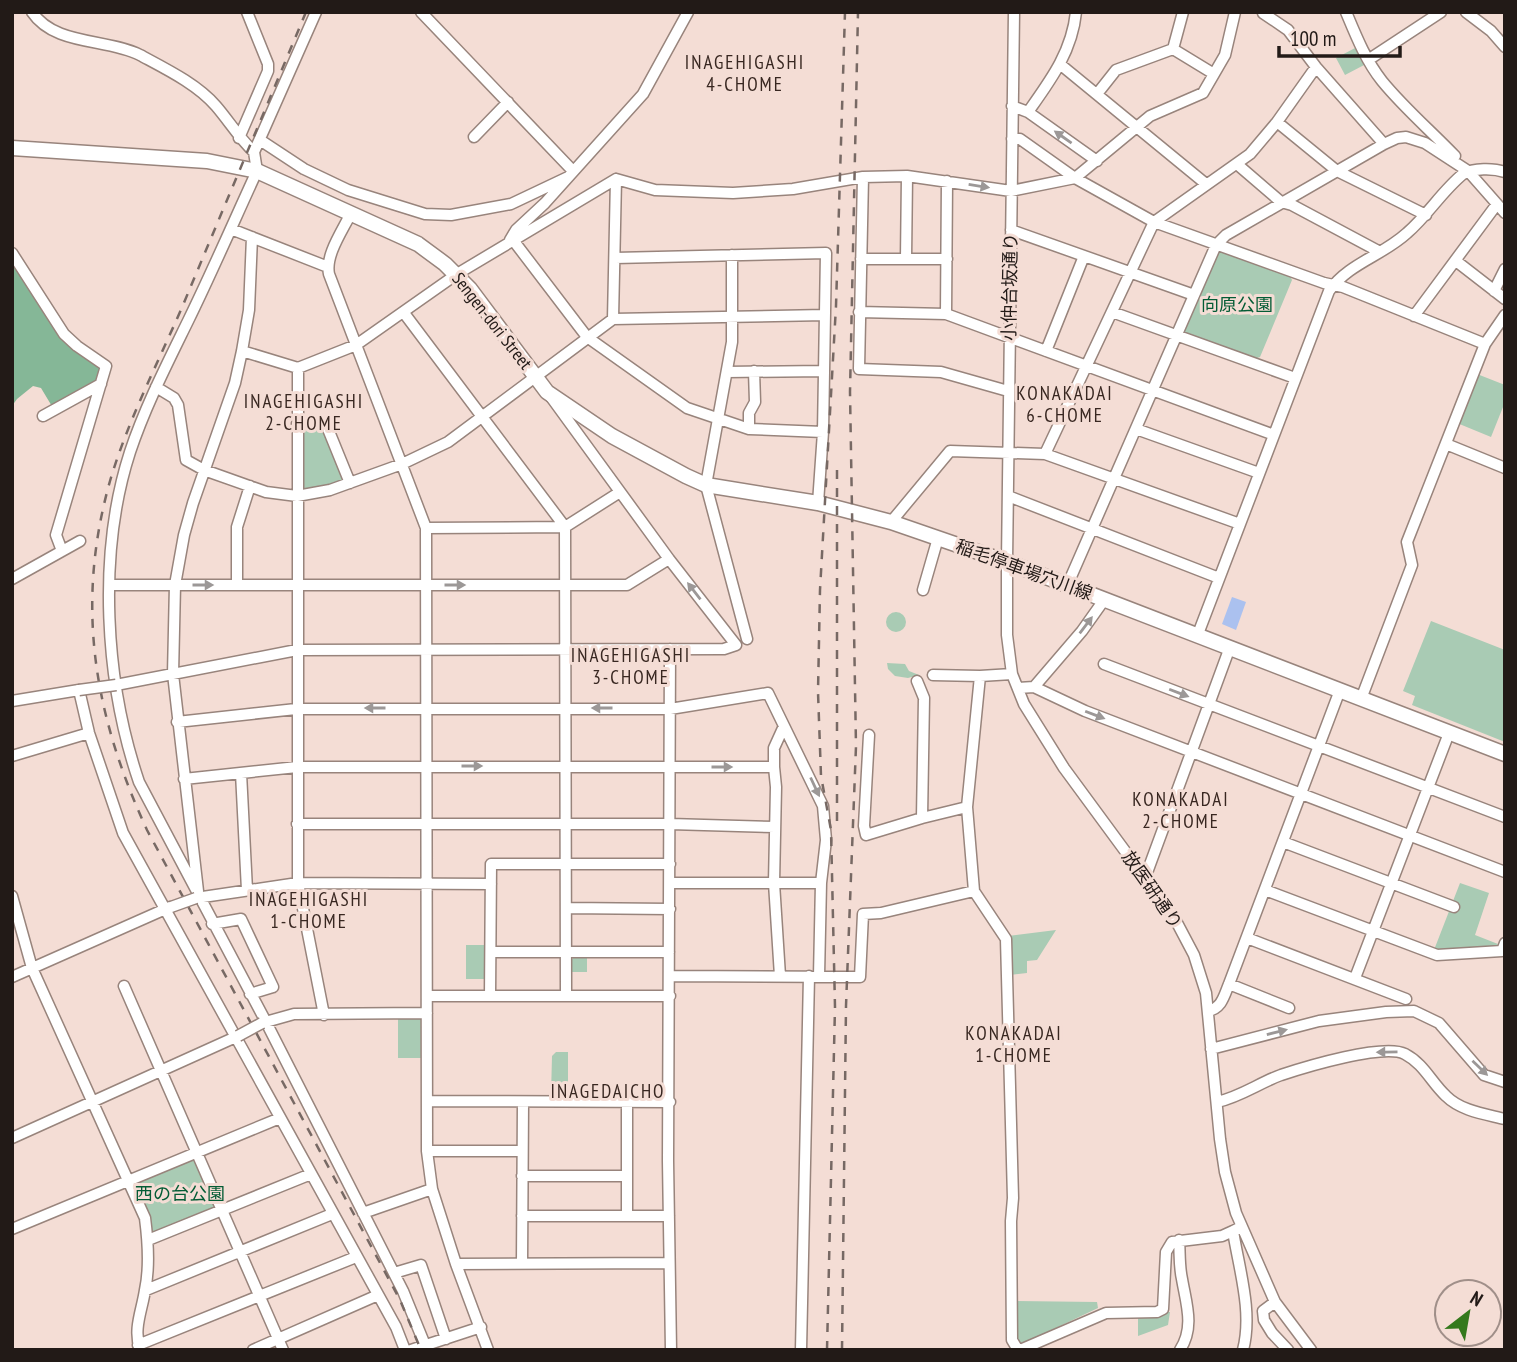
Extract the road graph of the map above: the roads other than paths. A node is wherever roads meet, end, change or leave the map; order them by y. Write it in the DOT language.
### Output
graph roads {
  1 [pos="32,12"];
  2 [pos="247,12"];
  3 [pos="316,12"];
  4 [pos="421,12"];
  5 [pos="688,12"];
  6 [pos="1014,12"];
  7 [pos="1076,12"];
  8 [pos="1183,12"];
  9 [pos="1235,12"];
  10 [pos="1346,12"];
  11 [pos="1441,12"];
  12 [pos="1466,12"];
  13 [pos="1263,13"];
  14 [pos="1505,47"];
  15 [pos="1173,49"];
  16 [pos="1368,60"];
  17 [pos="1061,65"];
  18 [pos="1316,67"];
  19 [pos="1214,74"];
  20 [pos="1097,94"];
  21 [pos="508,102"];
  22 [pos="1012,106"];
  23 [pos="1028,112"];
  24 [pos="1277,121"];
  25 [pos="1137,127"];
  26 [pos="474,137"];
  27 [pos="239,138"];
  28 [pos="1012,139"];
  29 [pos="260,140"];
  30 [pos="1384,144"];
  31 [pos="12,148"];
  32 [pos="254,152"];
  33 [pos="1097,161"];
  34 [pos="1458,164"];
  35 [pos="1238,165"];
  36 [pos="1504,168"];
  37 [pos="257,171"];
  38 [pos="1337,171"];
  39 [pos="1468,171"];
  40 [pos="571,174"];
  41 [pos="907,176"];
  42 [pos="863,177"];
  43 [pos="1075,178"];
  44 [pos="616,179"];
  45 [pos="947,181"];
  46 [pos="1206,184"];
  47 [pos="1011,191"];
  48 [pos="1281,202"];
  49 [pos="1501,208"];
  50 [pos="351,213"];
  51 [pos="1426,215"];
  52 [pos="1154,222"];
  53 [pos="231,229"];
  54 [pos="1011,230"];
  55 [pos="253,237"];
  56 [pos="511,241"];
  57 [pos="1216,245"];
  58 [pos="1380,252"];
  59 [pos="12,253"];
  60 [pos="732,255"];
  61 [pos="1084,256"];
  62 [pos="615,258"];
  63 [pos="861,259"];
  64 [pos="906,259"];
  65 [pos="947,259"];
  66 [pos="1456,261"];
  67 [pos="327,267"];
  68 [pos="1505,269"];
  69 [pos="1130,272"];
  70 [pos="457,274"];
  71 [pos="1334,285"];
  72 [pos="1494,291"];
  73 [pos="1194,295"];
  74 [pos="1505,299"];
  75 [pos="1112,312"];
  76 [pos="404,313"];
  77 [pos="859,313"];
  78 [pos="946,314"];
  79 [pos="825,315"];
  80 [pos="1505,315"];
  81 [pos="734,316"];
  82 [pos="1414,316"];
  83 [pos="613,319"];
  84 [pos="1176,335"];
  85 [pos="587,337"];
  86 [pos="1009,337"];
  87 [pos="1485,344"];
  88 [pos="356,345"];
  89 [pos="243,351"];
  90 [pos="1046,351"];
  91 [pos="1087,366"];
  92 [pos="298,368"];
  93 [pos="754,371"];
  94 [pos="824,371"];
  95 [pos="727,372"];
  96 [pos="536,376"];
  97 [pos="1295,378"];
  98 [pos="101,384"];
  99 [pos="156,387"];
  100 [pos="1153,390"];
  101 [pos="1008,391"];
  102 [pos="547,392"];
  103 [pos="43,416"];
  104 [pos="482,416"];
  105 [pos="718,420"];
  106 [pos="297,424"];
  107 [pos="749,429"];
  108 [pos="1136,429"];
  109 [pos="823,432"];
  110 [pos="1274,435"];
  111 [pos="1446,444"];
  112 [pos="1009,454"];
  113 [pos="1045,454"];
  114 [pos="402,464"];
  115 [pos="1505,468"];
  116 [pos="204,470"];
  117 [pos="1259,473"];
  118 [pos="1114,478"];
  119 [pos="350,483"];
  120 [pos="706,485"];
  121 [pos="250,486"];
  122 [pos="620,492"];
  123 [pos="297,496"];
  124 [pos="1008,496"];
  125 [pos="818,503"];
  126 [pos="891,522"];
  127 [pos="1240,524"];
  128 [pos="565,527"];
  129 [pos="426,528"];
  130 [pos="1093,528"];
  131 [pos="939,538"];
  132 [pos="80,541"];
  133 [pos="62,551"];
  134 [pos="669,559"];
  135 [pos="1007,562"];
  136 [pos="1219,578"];
  137 [pos="12,579"];
  138 [pos="111,585"];
  139 [pos="175,585"];
  140 [pos="237,585"];
  141 [pos="297,585"];
  142 [pos="566,585"];
  143 [pos="426,586"];
  144 [pos="1067,586"];
  145 [pos="923,590"];
  146 [pos="1104,600"];
  147 [pos="1198,634"];
  148 [pos="747,639"];
  149 [pos="1230,647"];
  150 [pos="427,649"];
  151 [pos="565,649"];
  152 [pos="670,649"];
  153 [pos="296,650"];
  154 [pos="1104,664"];
  155 [pos="173,674"];
  156 [pos="1012,674"];
  157 [pos="933,675"];
  158 [pos="980,676"];
  159 [pos="917,681"];
  160 [pos="116,685"];
  161 [pos="1034,687"];
  162 [pos="1018,688"];
  163 [pos="79,690"];
  164 [pos="1340,690"];
  165 [pos="15,697"];
  166 [pos="1361,699"];
  167 [pos="1208,704"];
  168 [pos="426,708"];
  169 [pos="566,708"];
  170 [pos="296,709"];
  171 [pos="670,709"];
  172 [pos="177,722"];
  173 [pos="784,726"];
  174 [pos="89,733"];
  175 [pos="1450,733"];
  176 [pos="869,735"];
  177 [pos="1319,746"];
  178 [pos="1191,752"];
  179 [pos="1505,754"];
  180 [pos="12,757"];
  181 [pos="566,766"];
  182 [pos="669,766"];
  183 [pos="297,767"];
  184 [pos="426,767"];
  185 [pos="774,767"];
  186 [pos="241,773"];
  187 [pos="184,779"];
  188 [pos="1428,788"];
  189 [pos="1301,794"];
  190 [pos="967,807"];
  191 [pos="1505,817"];
  192 [pos="922,818"];
  193 [pos="297,824"];
  194 [pos="426,824"];
  195 [pos="565,824"];
  196 [pos="670,824"];
  197 [pos="775,827"];
  198 [pos="1410,836"];
  199 [pos="1283,842"];
  200 [pos="566,864"];
  201 [pos="670,864"];
  202 [pos="1505,872"];
  203 [pos="1145,878"];
  204 [pos="298,883"];
  205 [pos="670,883"];
  206 [pos="774,883"];
  207 [pos="821,883"];
  208 [pos="1392,883"];
  209 [pos="425,884"];
  210 [pos="491,884"];
  211 [pos="247,890"];
  212 [pos="1265,890"];
  213 [pos="974,891"];
  214 [pos="12,896"];
  215 [pos="197,898"];
  216 [pos="1454,907"];
  217 [pos="168,908"];
  218 [pos="566,908"];
  219 [pos="670,909"];
  220 [pos="212,924"];
  221 [pos="1373,931"];
  222 [pos="1247,938"];
  223 [pos="1505,943"];
  224 [pos="491,952"];
  225 [pos="566,952"];
  226 [pos="669,952"];
  227 [pos="32,968"];
  228 [pos="12,976"];
  229 [pos="670,976"];
  230 [pos="780,976"];
  231 [pos="814,976"];
  232 [pos="1355,978"];
  233 [pos="1229,984"];
  234 [pos="124,986"];
  235 [pos="250,994"];
  236 [pos="427,996"];
  237 [pos="490,996"];
  238 [pos="566,996"];
  239 [pos="670,996"];
  240 [pos="1406,999"];
  241 [pos="1290,1008"];
  242 [pos="1208,1011"];
  243 [pos="426,1013"];
  244 [pos="324,1015"];
  245 [pos="264,1022"];
  246 [pos="237,1037"];
  247 [pos="1211,1049"];
  248 [pos="162,1072"];
  249 [pos="1505,1082"];
  250 [pos="426,1101"];
  251 [pos="92,1102"];
  252 [pos="523,1102"];
  253 [pos="627,1102"];
  254 [pos="670,1102"];
  255 [pos="1217,1102"];
  256 [pos="280,1118"];
  257 [pos="1505,1119"];
  258 [pos="12,1138"];
  259 [pos="427,1151"];
  260 [pos="522,1151"];
  261 [pos="199,1152"];
  262 [pos="310,1174"];
  263 [pos="522,1176"];
  264 [pos="627,1176"];
  265 [pos="129,1181"];
  266 [pos="432,1189"];
  267 [pos="224,1210"];
  268 [pos="363,1213"];
  269 [pos="332,1214"];
  270 [pos="522,1216"];
  271 [pos="627,1216"];
  272 [pos="669,1216"];
  273 [pos="12,1229"];
  274 [pos="1238,1229"];
  275 [pos="148,1240"];
  276 [pos="1179,1240"];
  277 [pos="241,1252"];
  278 [pos="356,1256"];
  279 [pos="522,1263"];
  280 [pos="669,1263"];
  281 [pos="456,1264"];
  282 [pos="394,1273"];
  283 [pos="146,1290"];
  284 [pos="378,1295"];
  285 [pos="260,1296"];
  286 [pos="1275,1302"];
  287 [pos="481,1327"];
  288 [pos="446,1339"];
  289 [pos="281,1344"];
  290 [pos="139,1347"];
  291 [pos="427,1348"];
  292 [pos="253,1350"];
  293 [pos="405,1350"];
  294 [pos="411,1350"];
  295 [pos="488,1350"];
  296 [pos="671,1350"];
  297 [pos="801,1350"];
  298 [pos="1019,1350"];
  299 [pos="1180,1350"];
  300 [pos="1243,1350"];
  301 [pos="1288,1350"];
  302 [pos="1311,1350"];
  1 -- 27 [label="street"];
  2 -- 27 [label="street"];
  3 -- 29 [label="street"];
  4 -- 21 [label="street"];
  5 -- 40 [label="street"];
  6 -- 22 [label="street, 小仲台坂通り"];
  7 -- 17 [label="street"];
  8 -- 15 [label="street"];
  9 -- 19 [label="street"];
  10 -- 16 [label="street"];
  11 -- 16 [label="street"];
  12 -- 14 [label="street"];
  13 -- 18 [label="street"];
  15 -- 19 [label="street"];
  15 -- 20 [label="street"];
  16 -- 34 [label="street"];
  17 -- 20 [label="street"];
  17 -- 23 [label="street"];
  18 -- 24 [label="street"];
  18 -- 30 [label="street"];
  19 -- 25 [label="street"];
  20 -- 25 [label="street"];
  21 -- 26 [label="street"];
  21 -- 40 [label="street"];
  22 -- 23 [label="street"];
  22 -- 28 [label="street, 小仲台坂通り"];
  33 -- 23 [label="street, one-way"];
  24 -- 35 [label="street"];
  24 -- 38 [label="street"];
  25 -- 33 [label="street"];
  25 -- 46 [label="street"];
  27 -- 32 [label="street"];
  28 -- 43 [label="street"];
  28 -- 47 [label="street, 小仲台坂通り"];
  29 -- 32 [label="street"];
  29 -- 40 [label="street"];
  30 -- 34 [label="street"];
  30 -- 38 [label="street"];
  31 -- 37 [label="main road, Sengen-dori Street"];
  32 -- 37 [label="street"];
  33 -- 43 [label="street"];
  34 -- 39 [label="street"];
  35 -- 46 [label="street"];
  35 -- 48 [label="street"];
  36 -- 39 [label="street"];
  37 -- 50 [label="main road, Sengen-dori Street"];
  37 -- 53 [label="street"];
  38 -- 48 [label="street"];
  38 -- 51 [label="street"];
  39 -- 49 [label="street"];
  39 -- 51 [label="street"];
  40 -- 56 [label="street"];
  41 -- 42 [label="street"];
  41 -- 45 [label="street"];
  41 -- 64 [label="street"];
  42 -- 44 [label="street"];
  42 -- 63 [label="street"];
  43 -- 47 [label="street"];
  43 -- 52 [label="street"];
  44 -- 56 [label="street"];
  44 -- 62 [label="street"];
  45 -- 47 [label="street, one-way"];
  45 -- 65 [label="street"];
  46 -- 52 [label="street"];
  47 -- 54 [label="street, 小仲台坂通り"];
  48 -- 57 [label="street"];
  48 -- 58 [label="street"];
  49 -- 66 [label="street"];
  50 -- 67 [label="street"];
  50 -- 70 [label="main road, Sengen-dori Street"];
  51 -- 58 [label="street"];
  52 -- 57 [label="street"];
  52 -- 69 [label="street"];
  53 -- 55 [label="street"];
  53 -- 99 [label="street"];
  54 -- 61 [label="street"];
  54 -- 86 [label="street, 小仲台坂通り"];
  55 -- 67 [label="street"];
  55 -- 89 [label="street"];
  56 -- 70 [label="street"];
  56 -- 85 [label="street"];
  57 -- 71 [label="street"];
  57 -- 73 [label="street"];
  58 -- 71 [label="street"];
  59 -- 98 [label="street"];
  60 -- 62 [label="street"];
  60 -- 79 [label="street"];
  60 -- 81 [label="street"];
  61 -- 69 [label="street"];
  61 -- 90 [label="street"];
  62 -- 83 [label="street"];
  63 -- 64 [label="street"];
  63 -- 77 [label="street"];
  64 -- 65 [label="street"];
  65 -- 78 [label="street"];
  66 -- 72 [label="street"];
  66 -- 82 [label="street"];
  67 -- 88 [label="street"];
  68 -- 72 [label="street"];
  69 -- 73 [label="street"];
  69 -- 75 [label="street"];
  70 -- 76 [label="street"];
  70 -- 96 [label="main road, Sengen-dori Street"];
  71 -- 82 [label="street"];
  71 -- 97 [label="street"];
  72 -- 74 [label="street"];
  73 -- 84 [label="street"];
  75 -- 84 [label="street"];
  75 -- 91 [label="street"];
  76 -- 88 [label="street"];
  76 -- 104 [label="street"];
  77 -- 78 [label="street"];
  77 -- 101 [label="street"];
  78 -- 86 [label="street"];
  79 -- 81 [label="street"];
  79 -- 94 [label="street"];
  80 -- 87 [label="street"];
  81 -- 83 [label="street"];
  81 -- 95 [label="street"];
  82 -- 87 [label="street"];
  83 -- 85 [label="street"];
  84 -- 97 [label="street"];
  84 -- 100 [label="street"];
  85 -- 96 [label="street"];
  85 -- 105 [label="street"];
  86 -- 90 [label="street"];
  86 -- 101 [label="street, 小仲台坂通り"];
  87 -- 111 [label="street"];
  88 -- 92 [label="street"];
  88 -- 114 [label="street"];
  89 -- 92 [label="street"];
  89 -- 116 [label="street"];
  90 -- 91 [label="street"];
  91 -- 100 [label="street"];
  91 -- 113 [label="street"];
  92 -- 106 [label="street"];
  93 -- 94 [label="street"];
  93 -- 95 [label="street"];
  93 -- 107 [label="street"];
  94 -- 109 [label="street"];
  95 -- 105 [label="street"];
  96 -- 102 [label="main road, Sengen-dori Street"];
  96 -- 104 [label="street"];
  97 -- 110 [label="street"];
  98 -- 103 [label="street"];
  98 -- 133 [label="street"];
  99 -- 116 [label="street"];
  99 -- 138 [label="street"];
  100 -- 108 [label="street"];
  100 -- 110 [label="street"];
  101 -- 112 [label="street, 小仲台坂通り"];
  102 -- 120 [label="main road, 稲毛停車場穴川線"];
  102 -- 122 [label="street, Sengen-dori Street"];
  104 -- 114 [label="street"];
  104 -- 128 [label="street"];
  105 -- 107 [label="street"];
  105 -- 120 [label="street"];
  106 -- 119 [label="street"];
  106 -- 123 [label="street"];
  107 -- 109 [label="street"];
  108 -- 117 [label="street"];
  108 -- 118 [label="street"];
  109 -- 125 [label="street"];
  110 -- 117 [label="street"];
  111 -- 115 [label="street"];
  111 -- 166 [label="street"];
  112 -- 113 [label="street"];
  112 -- 124 [label="street, 小仲台坂通り"];
  112 -- 126 [label="street"];
  113 -- 118 [label="street"];
  114 -- 119 [label="street"];
  114 -- 129 [label="street"];
  116 -- 121 [label="street"];
  116 -- 139 [label="street"];
  117 -- 127 [label="street"];
  118 -- 127 [label="street"];
  118 -- 130 [label="street"];
  119 -- 123 [label="street"];
  120 -- 125 [label="main road, 稲毛停車場穴川線"];
  120 -- 148 [label="street"];
  121 -- 123 [label="street"];
  121 -- 140 [label="street"];
  122 -- 128 [label="street"];
  122 -- 134 [label="street, Sengen-dori Street"];
  123 -- 141 [label="street"];
  124 -- 130 [label="street"];
  124 -- 135 [label="street, 小仲台坂通り"];
  125 -- 126 [label="main road, 稲毛停車場穴川線"];
  126 -- 131 [label="main road, 稲毛停車場穴川線"];
  127 -- 136 [label="street"];
  128 -- 129 [label="street"];
  128 -- 142 [label="street"];
  129 -- 143 [label="street"];
  130 -- 136 [label="street"];
  130 -- 144 [label="street"];
  131 -- 135 [label="main road, 稲毛停車場穴川線"];
  131 -- 145 [label="street"];
  132 -- 133 [label="street"];
  133 -- 137 [label="street"];
  134 -- 142 [label="street"];
  152 -- 134 [label="street, Sengen-dori Street, one-way"];
  135 -- 144 [label="main road, 稲毛停車場穴川線"];
  135 -- 156 [label="street, 放医研通り"];
  136 -- 147 [label="street"];
  138 -- 139 [label="street"];
  138 -- 160 [label="street"];
  139 -- 140 [label="street, one-way"];
  139 -- 155 [label="street"];
  140 -- 141 [label="street"];
  141 -- 143 [label="street"];
  141 -- 153 [label="street"];
  143 -- 142 [label="street, one-way"];
  142 -- 151 [label="street"];
  143 -- 150 [label="street"];
  144 -- 146 [label="main road, 稲毛停車場穴川線"];
  146 -- 147 [label="main road, 稲毛停車場穴川線"];
  161 -- 146 [label="street, one-way"];
  147 -- 149 [label="main road, 稲毛停車場穴川線"];
  149 -- 164 [label="main road, 稲毛停車場穴川線"];
  149 -- 167 [label="street"];
  150 -- 151 [label="street"];
  150 -- 153 [label="street"];
  150 -- 168 [label="street"];
  151 -- 152 [label="street"];
  151 -- 169 [label="street"];
  152 -- 171 [label="street"];
  153 -- 155 [label="street"];
  153 -- 170 [label="street"];
  154 -- 167 [label="street, one-way"];
  155 -- 160 [label="street"];
  155 -- 172 [label="street"];
  156 -- 158 [label="street"];
  156 -- 162 [label="street, 放医研通り"];
  157 -- 158 [label="street"];
  158 -- 190 [label="street"];
  159 -- 192 [label="street"];
  160 -- 163 [label="street, bridge"];
  160 -- 215 [label="street"];
  161 -- 162 [label="street"];
  161 -- 178 [label="street, one-way"];
  162 -- 203 [label="street, 放医研通り"];
  163 -- 165 [label="street"];
  163 -- 174 [label="street"];
  164 -- 166 [label="main road, 稲毛停車場穴川線"];
  164 -- 177 [label="street"];
  166 -- 175 [label="main road, 稲毛停車場穴川線"];
  167 -- 177 [label="street"];
  167 -- 178 [label="street"];
  168 -- 169 [label="street"];
  168 -- 170 [label="street, one-way"];
  168 -- 184 [label="street"];
  171 -- 169 [label="street, one-way"];
  169 -- 181 [label="street"];
  170 -- 172 [label="street"];
  170 -- 183 [label="street"];
  171 -- 173 [label="street"];
  171 -- 182 [label="street"];
  172 -- 187 [label="street"];
  173 -- 185 [label="street"];
  173 -- 207 [label="street, one-way"];
  174 -- 180 [label="street"];
  174 -- 217 [label="street"];
  175 -- 179 [label="main road, 稲毛停車場穴川線"];
  175 -- 188 [label="street"];
  176 -- 192 [label="street"];
  177 -- 188 [label="street"];
  177 -- 189 [label="street"];
  178 -- 189 [label="street"];
  178 -- 203 [label="street"];
  181 -- 182 [label="street"];
  184 -- 181 [label="street, one-way"];
  181 -- 195 [label="street"];
  182 -- 185 [label="street, one-way"];
  182 -- 196 [label="street"];
  183 -- 184 [label="street"];
  183 -- 186 [label="street"];
  183 -- 193 [label="street"];
  184 -- 194 [label="street"];
  185 -- 197 [label="street"];
  186 -- 187 [label="street"];
  186 -- 211 [label="street"];
  187 -- 215 [label="street"];
  188 -- 191 [label="street"];
  188 -- 198 [label="street"];
  189 -- 198 [label="street"];
  189 -- 199 [label="street"];
  190 -- 192 [label="street"];
  190 -- 213 [label="street"];
  193 -- 194 [label="street"];
  193 -- 204 [label="street"];
  194 -- 195 [label="street"];
  194 -- 209 [label="street"];
  195 -- 196 [label="street"];
  195 -- 200 [label="street"];
  196 -- 197 [label="street"];
  196 -- 201 [label="street"];
  197 -- 206 [label="street"];
  198 -- 202 [label="street"];
  198 -- 208 [label="street"];
  199 -- 208 [label="street"];
  199 -- 212 [label="street"];
  200 -- 201 [label="street"];
  200 -- 210 [label="street"];
  200 -- 218 [label="street"];
  201 -- 205 [label="street"];
  203 -- 242 [label="street, 放医研通り"];
  204 -- 209 [label="street"];
  204 -- 211 [label="street"];
  204 -- 244 [label="street"];
  205 -- 206 [label="street"];
  205 -- 219 [label="street"];
  206 -- 207 [label="street"];
  206 -- 230 [label="street"];
  207 -- 231 [label="street"];
  208 -- 216 [label="street"];
  208 -- 221 [label="street"];
  209 -- 210 [label="street"];
  209 -- 236 [label="street"];
  210 -- 224 [label="street"];
  211 -- 215 [label="street"];
  212 -- 221 [label="street"];
  212 -- 222 [label="street"];
  213 -- 231 [label="street"];
  213 -- 298 [label="street"];
  214 -- 227 [label="street"];
  215 -- 217 [label="street, bridge"];
  215 -- 220 [label="street"];
  217 -- 227 [label="street"];
  217 -- 246 [label="street"];
  218 -- 219 [label="street"];
  218 -- 225 [label="street"];
  219 -- 226 [label="street"];
  220 -- 235 [label="street"];
  220 -- 235 [label="street"];
  221 -- 223 [label="street"];
  221 -- 232 [label="street"];
  222 -- 232 [label="street"];
  222 -- 233 [label="street"];
  224 -- 225 [label="street"];
  224 -- 237 [label="street"];
  225 -- 226 [label="street"];
  225 -- 238 [label="street"];
  226 -- 229 [label="street"];
  227 -- 228 [label="street"];
  227 -- 251 [label="street"];
  229 -- 230 [label="street"];
  229 -- 239 [label="street"];
  230 -- 231 [label="street"];
  231 -- 297 [label="street"];
  232 -- 240 [label="street"];
  233 -- 241 [label="street"];
  233 -- 242 [label="street"];
  234 -- 248 [label="street"];
  235 -- 245 [label="street"];
  236 -- 237 [label="street"];
  236 -- 243 [label="street"];
  237 -- 238 [label="street"];
  238 -- 239 [label="street"];
  239 -- 254 [label="street"];
  242 -- 247 [label="street, 放医研通り"];
  243 -- 244 [label="street"];
  243 -- 250 [label="street"];
  244 -- 245 [label="street"];
  245 -- 246 [label="street, bridge"];
  245 -- 268 [label="street"];
  246 -- 248 [label="street"];
  246 -- 256 [label="street"];
  247 -- 249 [label="street, one-way"];
  247 -- 255 [label="street, 放医研通り"];
  248 -- 251 [label="street"];
  248 -- 261 [label="street"];
  250 -- 252 [label="street"];
  250 -- 259 [label="street"];
  251 -- 258 [label="street"];
  251 -- 265 [label="street"];
  252 -- 253 [label="street"];
  252 -- 260 [label="street"];
  253 -- 254 [label="street"];
  253 -- 264 [label="street"];
  254 -- 272 [label="street"];
  257 -- 255 [label="street, one-way"];
  255 -- 274 [label="street, 放医研通り"];
  256 -- 261 [label="street"];
  256 -- 262 [label="street"];
  259 -- 260 [label="street"];
  259 -- 266 [label="street"];
  260 -- 263 [label="street"];
  261 -- 265 [label="street"];
  261 -- 267 [label="street"];
  262 -- 267 [label="street"];
  262 -- 269 [label="street"];
  263 -- 264 [label="street"];
  263 -- 270 [label="street"];
  264 -- 271 [label="street"];
  265 -- 273 [label="street"];
  265 -- 275 [label="street"];
  266 -- 268 [label="street"];
  266 -- 281 [label="street"];
  267 -- 275 [label="street"];
  267 -- 277 [label="street"];
  268 -- 282 [label="street"];
  269 -- 277 [label="street"];
  269 -- 278 [label="street"];
  270 -- 271 [label="street"];
  270 -- 279 [label="street"];
  271 -- 272 [label="street"];
  272 -- 280 [label="street"];
  274 -- 276 [label="street"];
  274 -- 286 [label="street, 放医研通り"];
  274 -- 300 [label="street"];
  275 -- 283 [label="street"];
  276 -- 298 [label="street"];
  276 -- 299 [label="street"];
  277 -- 283 [label="street"];
  277 -- 285 [label="street"];
  278 -- 284 [label="street"];
  278 -- 285 [label="street"];
  279 -- 280 [label="street"];
  279 -- 281 [label="street"];
  280 -- 296 [label="street"];
  281 -- 287 [label="street"];
  282 -- 288 [label="street"];
  282 -- 291 [label="street"];
  283 -- 290 [label="street"];
  284 -- 289 [label="street"];
  284 -- 293 [label="street"];
  285 -- 289 [label="street"];
  285 -- 290 [label="street"];
  286 -- 301 [label="street"];
  286 -- 302 [label="street, 放医研通り"];
  287 -- 288 [label="street"];
  287 -- 295 [label="street"];
  288 -- 291 [label="street"];
  289 -- 292 [label="street"];
  291 -- 294 [label="street"];
}
